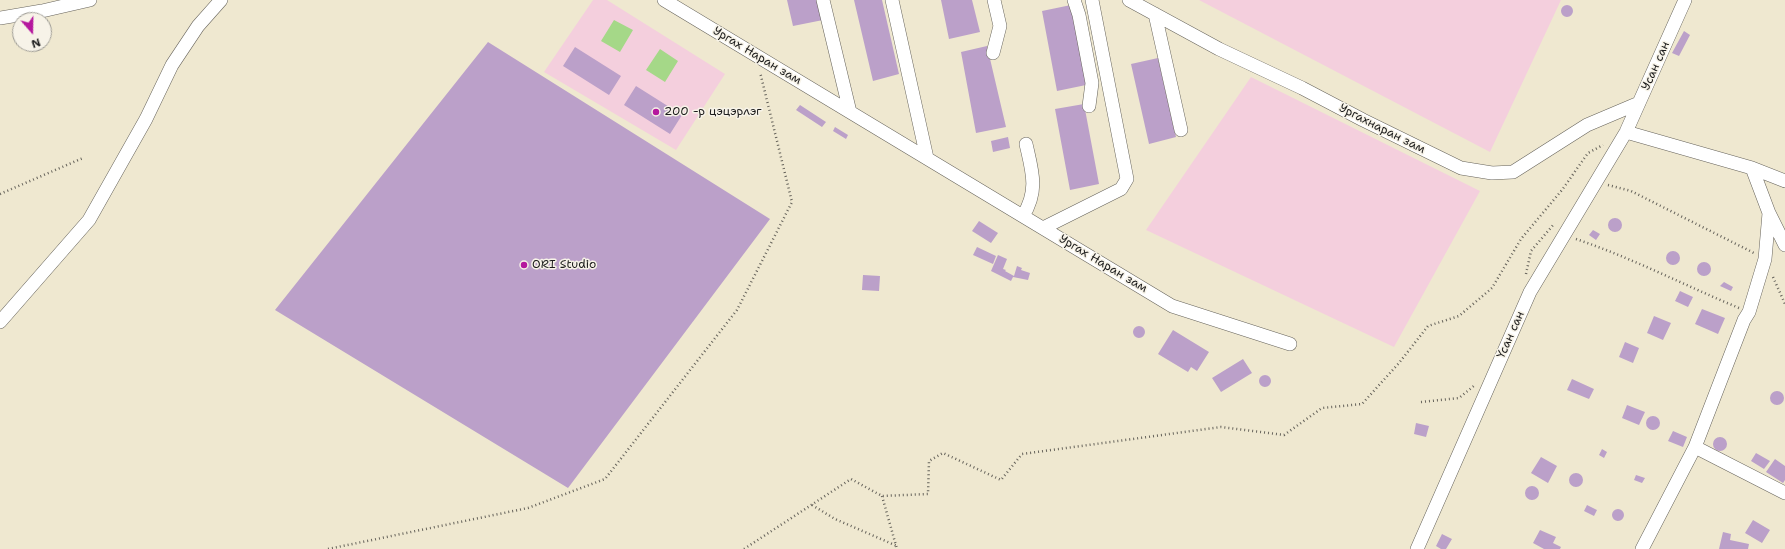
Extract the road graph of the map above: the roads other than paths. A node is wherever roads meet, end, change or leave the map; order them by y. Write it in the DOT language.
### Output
graph roads {
  1 [pos="90,0"];
  2 [pos="221,0"];
  3 [pos="664,0"];
  4 [pos="823,0"];
  5 [pos="892,0"];
  6 [pos="994,0"];
  7 [pos="1074,0"];
  8 [pos="1092,0"];
  9 [pos="1129,0"];
  10 [pos="1685,0"];
  11 [pos="1155,14"];
  12 [pos="0,18"];
  13 [pos="993,53"];
  14 [pos="1639,103"];
  15 [pos="1089,106"];
  16 [pos="850,112"];
  17 [pos="1181,130"];
  18 [pos="1626,132"];
  19 [pos="1026,144"];
  20 [pos="927,158"];
  21 [pos="1752,168"];
  22 [pos="1785,181"];
  23 [pos="1769,213"];
  24 [pos="1023,216"];
  25 [pos="1043,228"];
  26 [pos="1785,245"];
  27 [pos="0,322"];
  28 [pos="1290,344"];
  29 [pos="1695,447"];
  30 [pos="1785,493"];
  31 [pos="1417,549"];
  32 [pos="1642,549"];
  1 -- 12 [label="street"];
  2 -- 27 [label="street"];
  3 -- 16 [label="street, Ургах Наран зам"];
  4 -- 16 [label="street"];
  5 -- 20 [label="street"];
  6 -- 13 [label="street"];
  7 -- 15 [label="street"];
  8 -- 25 [label="street"];
  9 -- 11 [label="street, Ургахнаран зам"];
  10 -- 14 [label="street, Усан сан"];
  11 -- 14 [label="street, Ургахнаран зам"];
  11 -- 17 [label="street"];
  14 -- 18 [label="street, Усан сан"];
  16 -- 20 [label="street, Ургах Наран зам"];
  18 -- 21 [label="street"];
  18 -- 31 [label="street, Үсан сан"];
  19 -- 24 [label="street"];
  20 -- 24 [label="street, Ургах Наран зам"];
  21 -- 22 [label="street"];
  21 -- 23 [label="street"];
  23 -- 26 [label="street"];
  23 -- 29 [label="street"];
  24 -- 25 [label="street, Ургах Наран зам"];
  25 -- 28 [label="street, Ургах Наран зам"];
  29 -- 30 [label="street"];
  29 -- 32 [label="street"];
}
